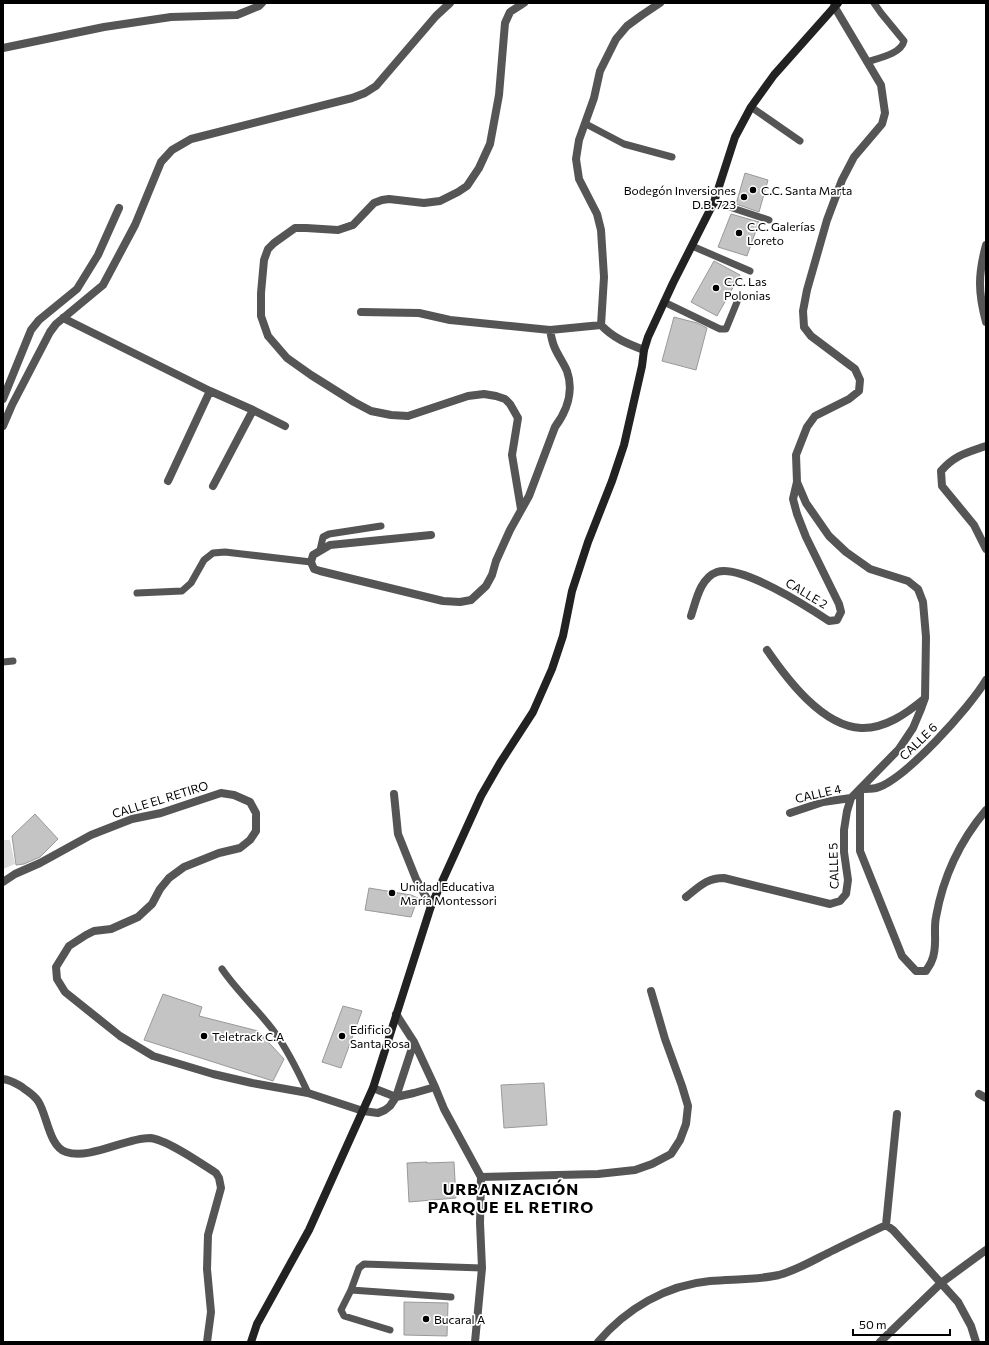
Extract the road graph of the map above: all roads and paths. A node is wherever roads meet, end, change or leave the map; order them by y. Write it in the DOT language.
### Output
graph roads {
  1 [pos="262,3"];
  2 [pos="450,3"];
  3 [pos="524,3"];
  4 [pos="660,3"];
  5 [pos="874,3"];
  6 [pos="836,4"];
  7 [pos="3,48"];
  8 [pos="867,62"];
  9 [pos="751,107"];
  10 [pos="586,124"];
  11 [pos="800,141"];
  12 [pos="672,157"];
  13 [pos="714,202"];
  14 [pos="119,208"];
  15 [pos="769,220"];
  16 [pos="986,245"];
  17 [pos="692,246"];
  18 [pos="750,272"];
  19 [pos="664,302"];
  20 [pos="737,302"];
  21 [pos="361,312"];
  22 [pos="63,318"];
  23 [pos="986,322"];
  24 [pos="601,325"];
  25 [pos="550,330"];
  26 [pos="644,350"];
  27 [pos="210,391"];
  28 [pos="3,399"];
  29 [pos="253,410"];
  30 [pos="3,426"];
  31 [pos="284,426"];
  32 [pos="986,446"];
  33 [pos="168,480"];
  34 [pos="797,482"];
  35 [pos="213,486"];
  36 [pos="521,509"];
  37 [pos="381,526"];
  38 [pos="431,535"];
  39 [pos="986,549"];
  40 [pos="320,550"];
  41 [pos="310,562"];
  42 [pos="137,593"];
  43 [pos="691,616"];
  44 [pos="767,650"];
  45 [pos="13,660"];
  46 [pos="3,662"];
  47 [pos="986,680"];
  48 [pos="924,698"];
  49 [pos="860,789"];
  50 [pos="394,794"];
  51 [pos="851,798"];
  52 [pos="986,810"];
  53 [pos="790,813"];
  54 [pos="3,882"];
  55 [pos="686,897"];
  56 [pos="432,906"];
  57 [pos="222,969"];
  58 [pos="651,991"];
  59 [pos="396,1014"];
  60 [pos="414,1042"];
  61 [pos="3,1078"];
  62 [pos="435,1087"];
  63 [pos="373,1088"];
  64 [pos="308,1092"];
  65 [pos="396,1097"];
  66 [pos="363,1111"];
  67 [pos="897,1114"];
  68 [pos="481,1177"];
  69 [pos="886,1224"];
  70 [pos="986,1250"];
  71 [pos="482,1268"];
  72 [pos="941,1283"];
  73 [pos="351,1290"];
  74 [pos="451,1297"];
  75 [pos="390,1330"];
  76 [pos="207,1342"];
  77 [pos="251,1342"];
  78 [pos="475,1342"];
  79 [pos="598,1342"];
  80 [pos="880,1342"];
  81 [pos="976,1342"];
  1 -- 7 [label="street"];
  2 -- 22 [label="street"];
  3 -- 36 [label="street"];
  4 -- 10 [label="street"];
  5 -- 8 [label="lane"];
  6 -- 8 [label="street"];
  6 -- 9 [label="street"];
  8 -- 34 [label="street"];
  9 -- 11 [label="lane"];
  9 -- 13 [label="street"];
  10 -- 12 [label="lane"];
  10 -- 24 [label="street"];
  13 -- 15 [label="lane"];
  13 -- 17 [label="street"];
  14 -- 28 [label="street"];
  16 -- 23 [label="street"];
  17 -- 18 [label="lane"];
  17 -- 19 [label="street"];
  19 -- 20 [label="lane"];
  19 -- 26 [label="street"];
  21 -- 25 [label="street"];
  22 -- 27 [label="street"];
  22 -- 30 [label="street"];
  24 -- 25 [label="street"];
  24 -- 26 [label="street"];
  25 -- 36 [label="street"];
  26 -- 56 [label="street"];
  27 -- 29 [label="street"];
  27 -- 33 [label="street"];
  29 -- 31 [label="street"];
  29 -- 35 [label="street"];
  32 -- 39 [label="street"];
  34 -- 43 [label="street, CALLE 2"];
  34 -- 48 [label="street"];
  36 -- 41 [label="street"];
  37 -- 40 [label="lane"];
  38 -- 40 [label="street"];
  40 -- 41 [label="street"];
  41 -- 42 [label="lane"];
  44 -- 48 [label="street"];
  45 -- 46 [label="lane"];
  47 -- 49 [label="street, CALLE 6"];
  48 -- 49 [label="street"];
  49 -- 51 [label="street"];
  49 -- 52 [label="street"];
  50 -- 56 [label="street"];
  51 -- 53 [label="street, CALLE 4"];
  51 -- 55 [label="street, CALLE 5"];
  54 -- 64 [label="street, CALLE EL RETIRO"];
  56 -- 59 [label="street"];
  57 -- 64 [label="lane"];
  58 -- 68 [label="street"];
  59 -- 60 [label="street"];
  59 -- 63 [label="street"];
  60 -- 62 [label="street"];
  60 -- 65 [label="street"];
  61 -- 76 [label="street"];
  62 -- 65 [label="street"];
  62 -- 68 [label="street"];
  63 -- 65 [label="street"];
  63 -- 66 [label="street"];
  64 -- 66 [label="street, CALLE EL RETIRO"];
  65 -- 66 [label="street, CALLE EL RETIRO"];
  66 -- 77 [label="street"];
  67 -- 69 [label="street"];
  68 -- 71 [label="street"];
  69 -- 72 [label="street"];
  69 -- 79 [label="street"];
  70 -- 72 [label="street"];
  71 -- 73 [label="lane"];
  71 -- 78 [label="street"];
  72 -- 80 [label="street"];
  72 -- 81 [label="street"];
  73 -- 74 [label="lane"];
  73 -- 75 [label="lane"];
}
